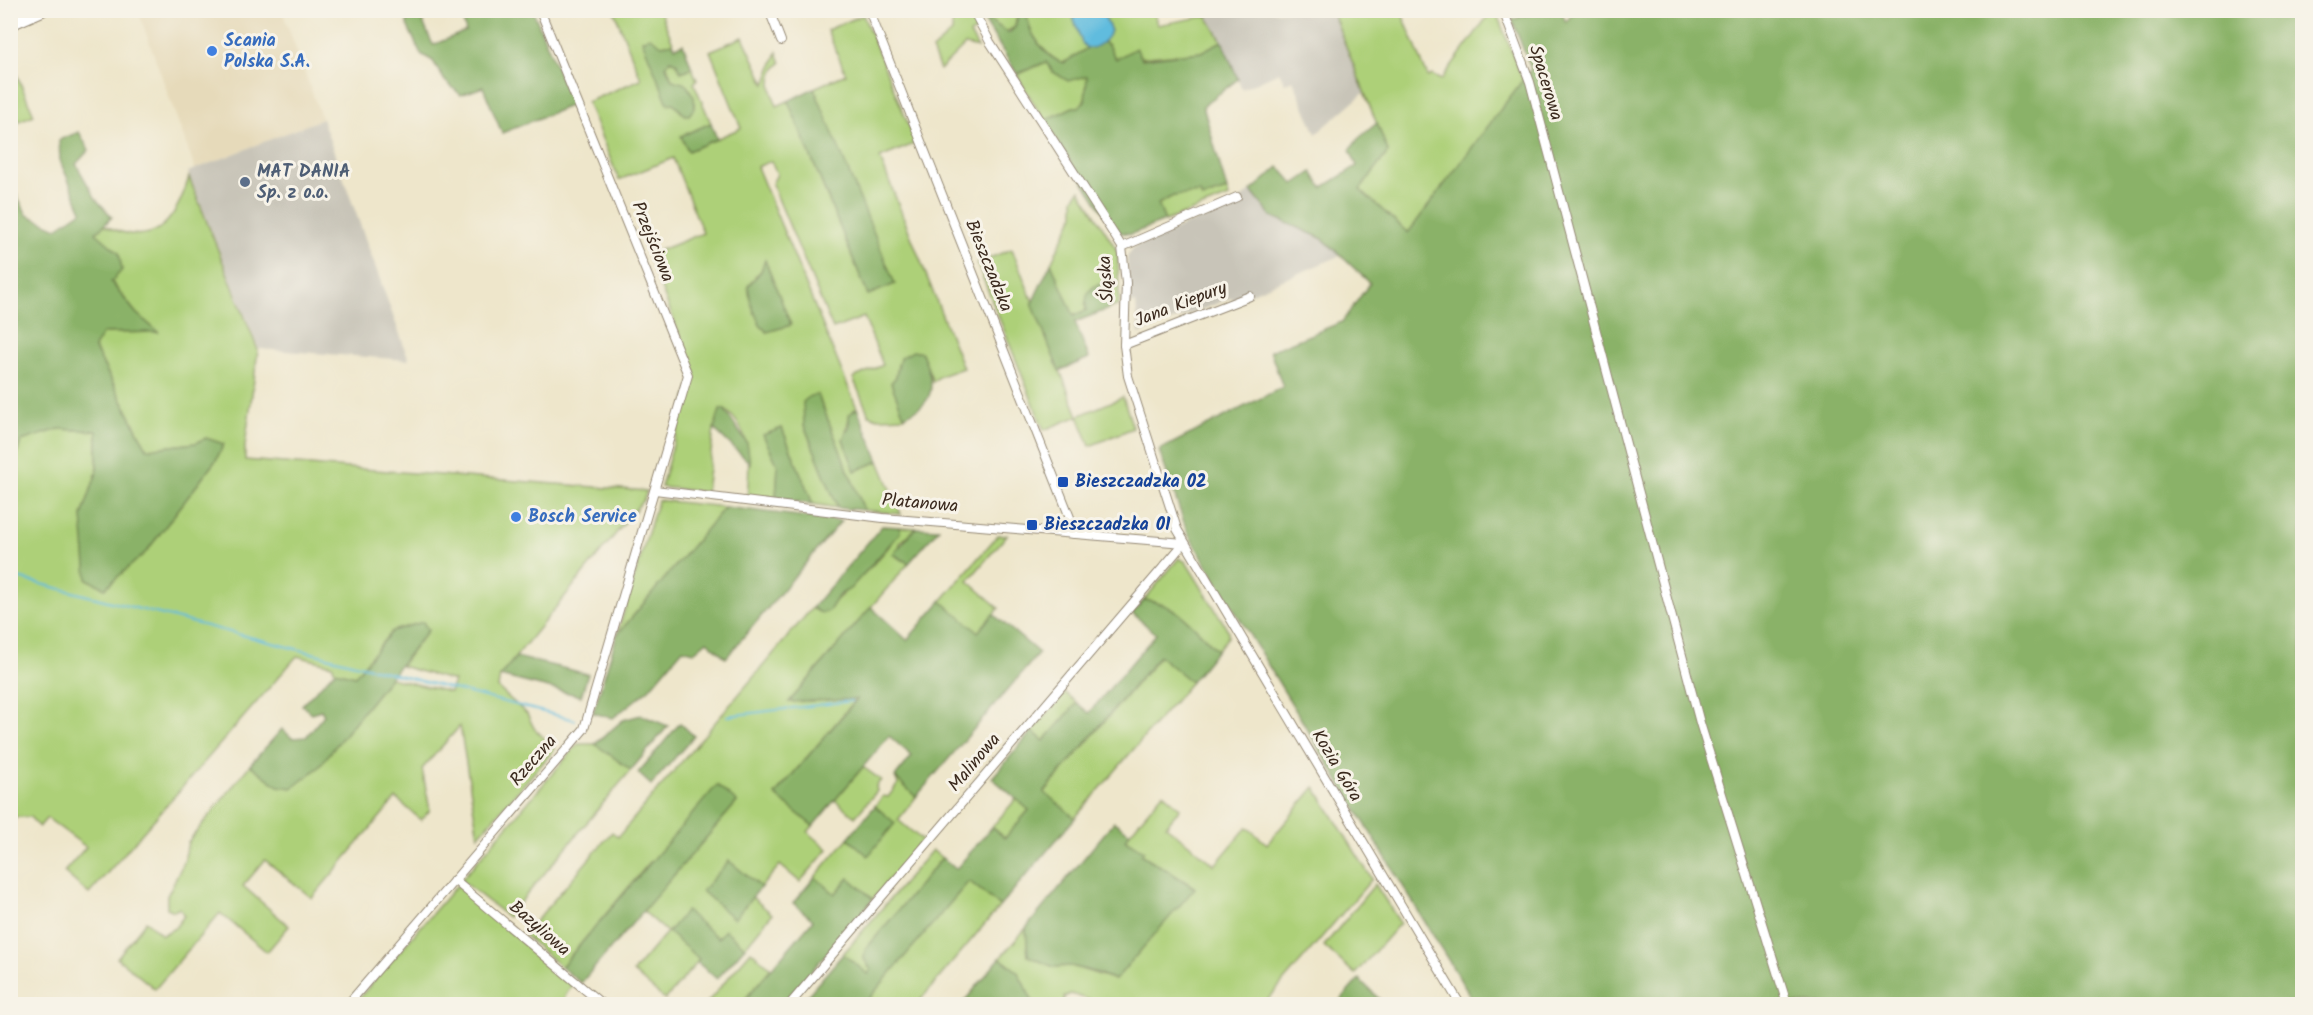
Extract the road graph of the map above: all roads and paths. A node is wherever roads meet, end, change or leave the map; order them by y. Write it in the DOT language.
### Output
graph roads {
  1 [pos="42,10"];
  2 [pos="540,10"];
  3 [pos="769,10"];
  4 [pos="869,10"];
  5 [pos="973,10"];
  6 [pos="1503,10"];
  7 [pos="10,24"];
  8 [pos="781,41"];
  9 [pos="1238,197"];
  10 [pos="1122,247"];
  11 [pos="1250,296"];
  12 [pos="1124,345"];
  13 [pos="655,490"];
  14 [pos="1074,534"];
  15 [pos="1184,543"];
  16 [pos="454,880"];
  17 [pos="348,1005"];
  18 [pos="602,1005"];
  19 [pos="790,1005"];
  20 [pos="1460,1005"];
  21 [pos="1787,1005"];
  1 -- 7 [label="main road"];
  2 -- 13 [label="street, Przejściowa"];
  3 -- 8 [label="street"];
  4 -- 14 [label="street, Bieszczadzka"];
  5 -- 10 [label="street, Śląska"];
  6 -- 21 [label="street, Spacerowa"];
  9 -- 10 [label="street"];
  10 -- 12 [label="street, Śląska"];
  11 -- 12 [label="street, Jana Kiepury"];
  12 -- 15 [label="street, Śląska"];
  13 -- 14 [label="street, Platanowa"];
  13 -- 16 [label="street, Rzeczna"];
  14 -- 15 [label="street, Platanowa"];
  15 -- 19 [label="street, Malinowa"];
  15 -- 20 [label="street, Kozia Góra"];
  16 -- 17 [label="street, Rzeczna"];
  16 -- 18 [label="street, Bazyliowa"];
}
